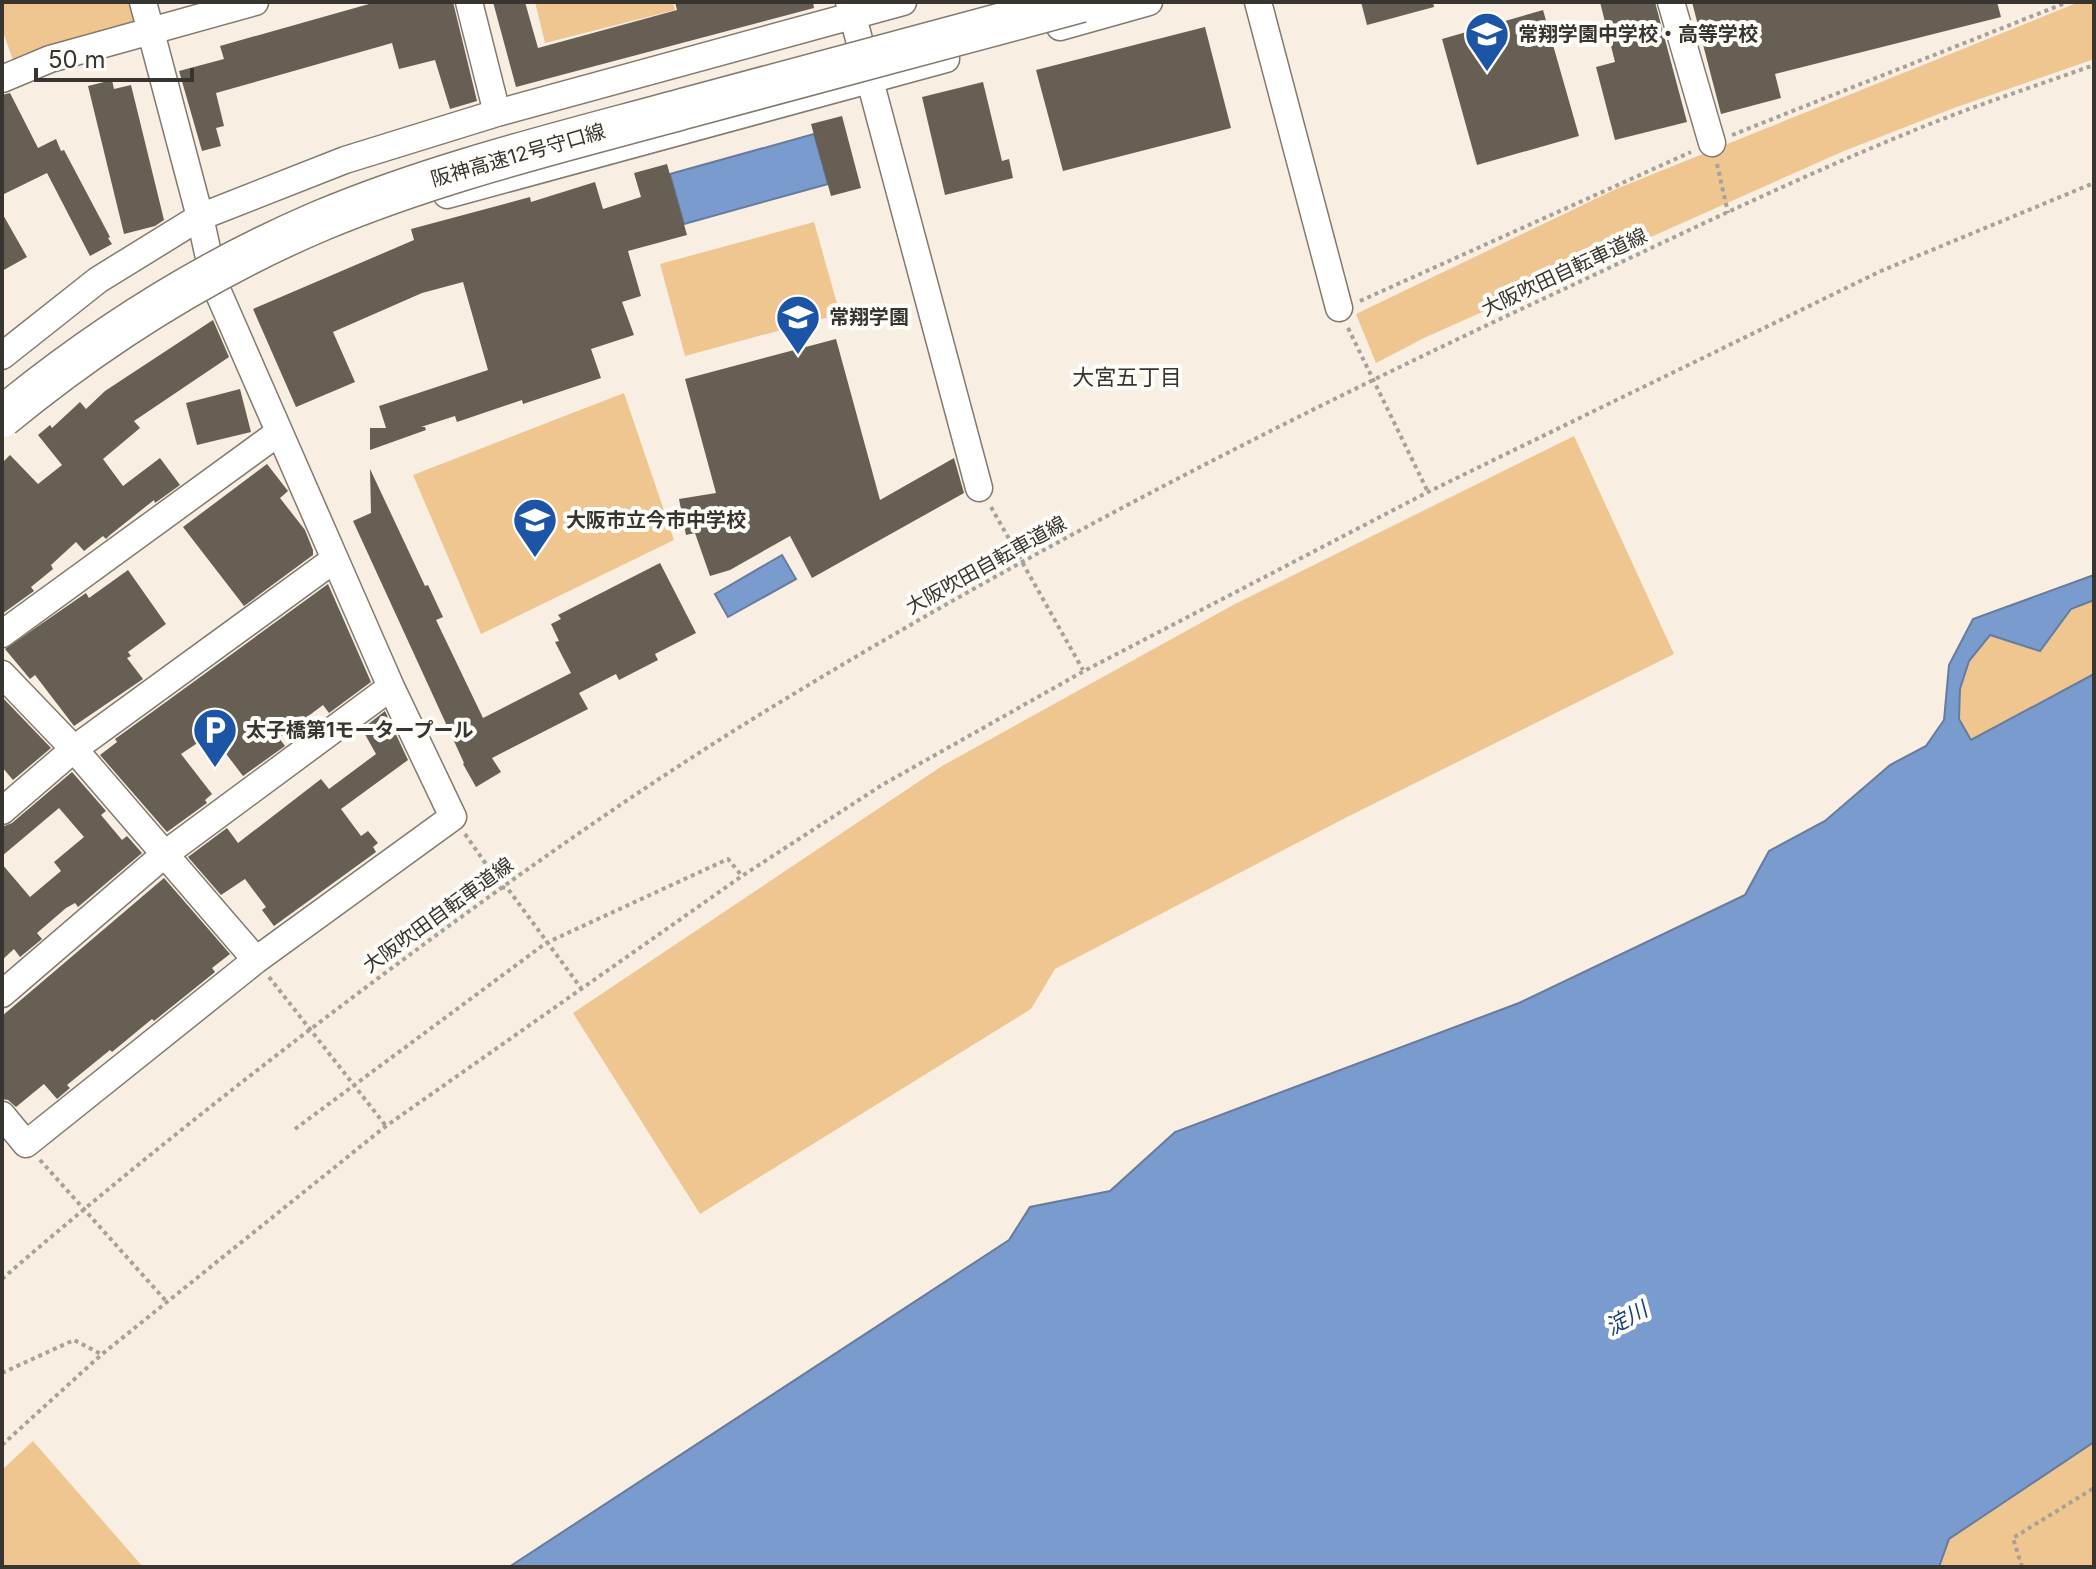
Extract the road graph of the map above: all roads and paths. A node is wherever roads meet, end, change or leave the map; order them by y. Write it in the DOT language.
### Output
graph roads {
  1 [pos="143,2"];
  2 [pos="255,2"];
  3 [pos="469,2"];
  4 [pos="903,2"];
  5 [pos="982,2"];
  6 [pos="1081,2"];
  7 [pos="1149,2"];
  8 [pos="1258,2"];
  9 [pos="1671,2"];
  10 [pos="2068,2"];
  11 [pos="851,9"];
  12 [pos="150,29"];
  13 [pos="2094,65"];
  14 [pos="2,79"];
  15 [pos="871,80"];
  16 [pos="497,113"];
  17 [pos="1712,143"];
  18 [pos="2094,183"];
  19 [pos="1728,213"];
  20 [pos="200,217"];
  21 [pos="215,285"];
  22 [pos="1348,305"];
  23 [pos="2,356"];
  24 [pos="1372,379"];
  25 [pos="2,384"];
  26 [pos="2,417"];
  27 [pos="278,433"];
  28 [pos="2,439"];
  29 [pos="979,488"];
  30 [pos="1428,492"];
  31 [pos="335,559"];
  32 [pos="1022,562"];
  33 [pos="2,634"];
  34 [pos="1084,671"];
  35 [pos="2,674"];
  36 [pos="391,687"];
  37 [pos="74,749"];
  38 [pos="2,811"];
  39 [pos="453,817"];
  40 [pos="165,854"];
  41 [pos="742,876"];
  42 [pos="502,887"];
  43 [pos="546,943"];
  44 [pos="256,960"];
  45 [pos="581,988"];
  46 [pos="2,994"];
  47 [pos="308,1029"];
  48 [pos="354,1086"];
  49 [pos="2,1115"];
  50 [pos="386,1126"];
  51 [pos="295,1129"];
  52 [pos="26,1144"];
  53 [pos="83,1209"];
  54 [pos="2,1279"];
  55 [pos="166,1301"];
  56 [pos="101,1355"];
  57 [pos="2,1373"];
  58 [pos="2,1445"];
  59 [pos="2094,1488"];
  60 [pos="2022,1567"];
  1 -- 12 [label="street"];
  2 -- 12 [label="street"];
  3 -- 16 [label="street"];
  4 -- 11 [label="street"];
  5 -- 25 [label="highway, 阪神高速12号守口線"];
  6 -- 26 [label="highway, 阪神高速12号守口線, bridge"];
  7 -- 15 [label="street"];
  8 -- 22 [label="street"];
  9 -- 17 [label="street"];
  10 -- 17 [label="path"];
  11 -- 15 [label="street"];
  11 -- 16 [label="street"];
  12 -- 14 [label="street"];
  12 -- 20 [label="street"];
  13 -- 19 [label="path, 大阪吹田自転車道線"];
  15 -- 21 [label="street"];
  15 -- 29 [label="street"];
  16 -- 20 [label="street"];
  17 -- 19 [label="path"];
  17 -- 22 [label="path"];
  18 -- 30 [label="path"];
  19 -- 24 [label="path, 大阪吹田自転車道線"];
  20 -- 21 [label="street"];
  20 -- 23 [label="street"];
  21 -- 27 [label="street"];
  21 -- 28 [label="street"];
  22 -- 24 [label="path"];
  24 -- 30 [label="path"];
  24 -- 32 [label="path, 大阪吹田自転車道線"];
  27 -- 31 [label="street"];
  27 -- 33 [label="street"];
  29 -- 32 [label="path"];
  30 -- 34 [label="path"];
  31 -- 36 [label="street"];
  31 -- 37 [label="street"];
  32 -- 34 [label="path"];
  32 -- 42 [label="path, 大阪吹田自転車道線"];
  34 -- 41 [label="path"];
  35 -- 37 [label="street"];
  36 -- 39 [label="street"];
  36 -- 40 [label="street"];
  37 -- 38 [label="street"];
  37 -- 40 [label="street"];
  39 -- 42 [label="path"];
  39 -- 44 [label="street"];
  40 -- 44 [label="street"];
  40 -- 46 [label="street"];
  41 -- 43 [label="path"];
  41 -- 45 [label="path"];
  42 -- 43 [label="path"];
  42 -- 47 [label="path, 大阪吹田自転車道線"];
  43 -- 45 [label="path"];
  43 -- 48 [label="path"];
  44 -- 47 [label="path"];
  44 -- 52 [label="street"];
  45 -- 50 [label="path"];
  47 -- 48 [label="path"];
  47 -- 53 [label="path, 大阪吹田自転車道線"];
  48 -- 50 [label="path"];
  48 -- 51 [label="path"];
  49 -- 52 [label="street"];
  50 -- 55 [label="path"];
  52 -- 53 [label="path"];
  53 -- 54 [label="path, 大阪吹田自転車道線"];
  53 -- 55 [label="path"];
  55 -- 56 [label="path"];
  56 -- 57 [label="path"];
  56 -- 58 [label="path"];
  59 -- 60 [label="path"];
}
